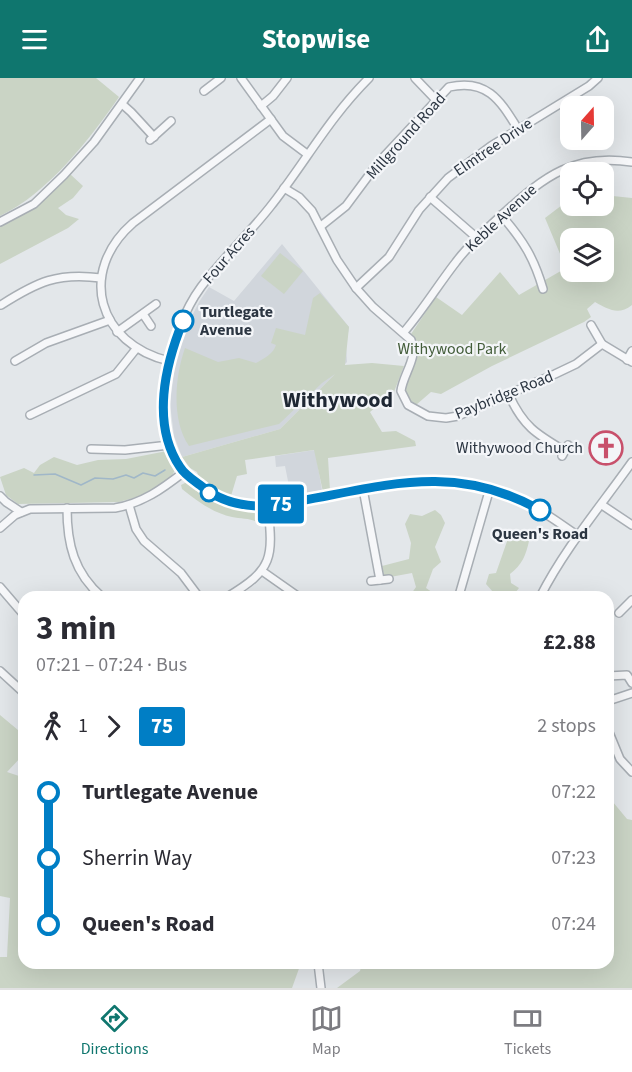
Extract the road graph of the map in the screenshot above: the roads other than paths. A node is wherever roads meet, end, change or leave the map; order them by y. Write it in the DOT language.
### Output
graph roads {
  1 [pos="140,78"];
  2 [pos="221,78"];
  3 [pos="241,78"];
  4 [pos="287,78"];
  5 [pos="369,78"];
  6 [pos="415,78"];
  7 [pos="598,78"];
  8 [pos="480,80"];
  9 [pos="204,91"];
  10 [pos="437,100"];
  11 [pos="122,104"];
  12 [pos="261,106"];
  13 [pos="271,119"];
  14 [pos="171,121"];
  15 [pos="518,129"];
  16 [pos="307,154"];
  17 [pos="632,162"];
  18 [pos="284,188"];
  19 [pos="430,197"];
  20 [pos="501,215"];
  21 [pos="0,222"];
  22 [pos="321,226"];
  23 [pos="477,238"];
  24 [pos="101,278"];
  25 [pos="356,288"];
  26 [pos="543,289"];
  27 [pos="156,304"];
  28 [pos="1,305"];
  29 [pos="143,314"];
  30 [pos="110,320"];
  31 [pos="591,325"];
  32 [pos="151,326"];
  33 [pos="117,332"];
  34 [pos="404,332"];
  35 [pos="602,344"];
  36 [pos="136,349"];
  37 [pos="632,351"];
  38 [pos="15,361"];
  39 [pos="169,361"];
  40 [pos="629,361"];
  41 [pos="509,395"];
  42 [pos="30,415"];
  43 [pos="169,444"];
  44 [pos="91,449"];
  45 [pos="565,451"];
  46 [pos="632,462"];
  47 [pos="184,472"];
  48 [pos="490,488"];
  49 [pos="363,489"];
  50 [pos="1,498"];
  51 [pos="129,505"];
  52 [pos="602,505"];
  53 [pos="268,506"];
  54 [pos="67,508"];
  55 [pos="21,512"];
  56 [pos="632,525"];
  57 [pos="0,528"];
  58 [pos="577,535"];
  59 [pos="262,571"];
  60 [pos="389,579"];
  61 [pos="380,580"];
  62 [pos="371,581"];
  63 [pos="0,587"];
  64 [pos="97,591"];
  65 [pos="195,591"];
  66 [pos="237,591"];
  67 [pos="290,591"];
  68 [pos="460,591"];
  69 [pos="543,591"];
  70 [pos="632,600"];
  71 [pos="18,608"];
  72 [pos="619,613"];
  73 [pos="0,671"];
  74 [pos="614,676"];
  75 [pos="632,683"];
  76 [pos="18,688"];
  77 [pos="632,693"];
  78 [pos="614,699"];
  79 [pos="614,744"];
  80 [pos="632,772"];
  81 [pos="319,969"];
  82 [pos="321,988"];
  1 -- 11 [label="street"];
  2 -- 9 [label="street"];
  3 -- 12 [label="street"];
  4 -- 12 [label="street"];
  5 -- 16 [label="street, Four Acres"];
  6 -- 10 [label="street"];
  7 -- 15 [label="street, Elmtree Drive"];
  8 -- 10 [label="street, Millground Road"];
  8 -- 15 [label="street, Millground Road"];
  10 -- 22 [label="street, Millground Road"];
  11 -- 14 [label="street"];
  11 -- 21 [label="street"];
  12 -- 13 [label="street"];
  13 -- 16 [label="street"];
  13 -- 24 [label="street"];
  15 -- 19 [label="street, Elmtree Drive"];
  16 -- 18 [label="street, Four Acres"];
  17 -- 20 [label="street, Keble Avenue"];
  18 -- 22 [label="street"];
  18 -- 39 [label="street, Four Acres"];
  19 -- 23 [label="street"];
  19 -- 25 [label="street, Elmtree Drive"];
  20 -- 23 [label="street, Keble Avenue"];
  20 -- 26 [label="street"];
  22 -- 25 [label="street"];
  23 -- 34 [label="street, Keble Avenue"];
  24 -- 28 [label="street"];
  24 -- 30 [label="street"];
  25 -- 34 [label="street"];
  27 -- 29 [label="street"];
  29 -- 32 [label="street"];
  29 -- 33 [label="street"];
  30 -- 33 [label="street"];
  30 -- 38 [label="street"];
  31 -- 35 [label="street"];
  33 -- 36 [label="street"];
  34 -- 41 [label="street, Paybridge Road"];
  35 -- 40 [label="street"];
  35 -- 41 [label="street, Paybridge Road"];
  36 -- 39 [label="street"];
  36 -- 42 [label="street"];
  37 -- 40 [label="street"];
  39 -- 43 [label="street, Four Acres"];
  41 -- 45 [label="street"];
  43 -- 44 [label="street"];
  43 -- 47 [label="street, Four Acres"];
  46 -- 52 [label="street"];
  47 -- 51 [label="street"];
  47 -- 53 [label="street, Four Acres"];
  48 -- 49 [label="street, Four Acres"];
  48 -- 58 [label="street, Four Acres"];
  48 -- 68 [label="street"];
  49 -- 53 [label="street, Four Acres"];
  49 -- 61 [label="street"];
  50 -- 55 [label="street"];
  51 -- 54 [label="street"];
  51 -- 65 [label="street"];
  52 -- 56 [label="street"];
  52 -- 58 [label="street"];
  53 -- 59 [label="street"];
  54 -- 55 [label="street"];
  54 -- 64 [label="street"];
  55 -- 57 [label="street"];
  58 -- 69 [label="street"];
  59 -- 66 [label="street"];
  59 -- 67 [label="street"];
  60 -- 61 [label="street"];
  61 -- 62 [label="street"];
  63 -- 71 [label="street"];
  70 -- 72 [label="street"];
  73 -- 76 [label="street"];
  74 -- 75 [label="street"];
  77 -- 78 [label="street"];
  79 -- 80 [label="street"];
  81 -- 82 [label="street"];
}
